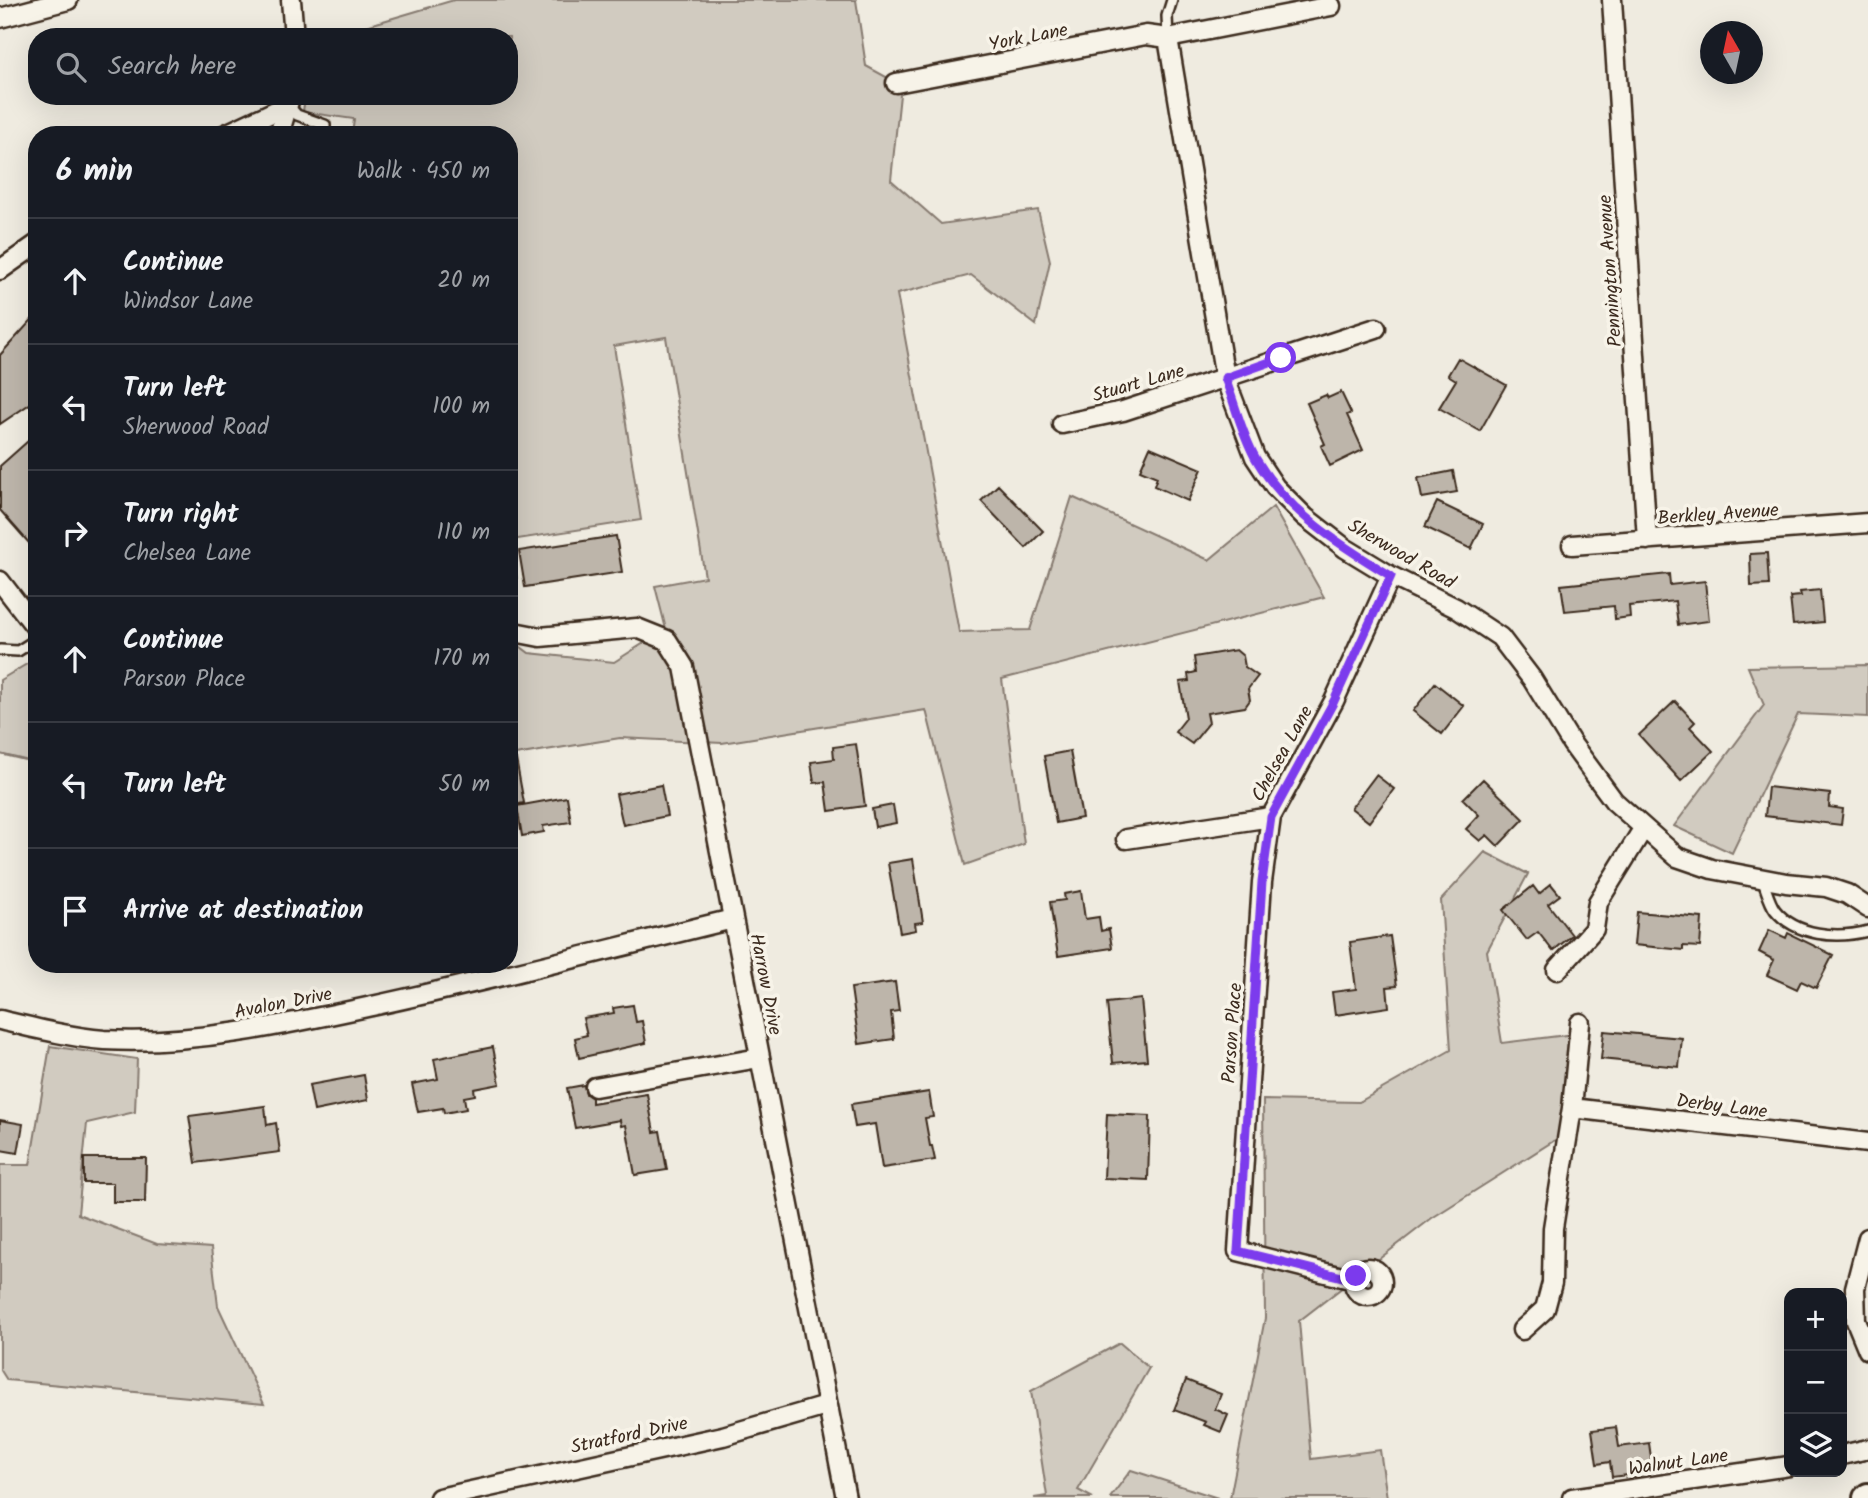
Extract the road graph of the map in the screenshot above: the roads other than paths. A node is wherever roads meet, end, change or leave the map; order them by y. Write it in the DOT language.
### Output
graph roads {
  1 [pos="68,0"];
  2 [pos="290,0"];
  3 [pos="1172,0"];
  4 [pos="1612,0"];
  5 [pos="1331,6"];
  6 [pos="0,18"];
  7 [pos="293,28"];
  8 [pos="1168,38"];
  9 [pos="896,83"];
  10 [pos="281,105"];
  11 [pos="288,105"];
  12 [pos="291,105"];
  13 [pos="241,126"];
  14 [pos="282,126"];
  15 [pos="325,126"];
  16 [pos="28,250"];
  17 [pos="0,270"];
  18 [pos="1376,328"];
  19 [pos="1225,378"];
  20 [pos="1062,424"];
  21 [pos="1868,523"];
  22 [pos="1647,540"];
  23 [pos="1572,545"];
  24 [pos="1391,576"];
  25 [pos="0,581"];
  26 [pos="28,617"];
  27 [pos="518,633"];
  28 [pos="28,645"];
  29 [pos="0,650"];
  30 [pos="1271,817"];
  31 [pos="1643,829"];
  32 [pos="1126,839"];
  33 [pos="1762,879"];
  34 [pos="1868,908"];
  35 [pos="733,919"];
  36 [pos="1868,931"];
  37 [pos="1557,970"];
  38 [pos="518,972"];
  39 [pos="513,973"];
  40 [pos="0,1020"];
  41 [pos="1580,1023"];
  42 [pos="760,1058"];
  43 [pos="595,1087"];
  44 [pos="1572,1108"];
  45 [pos="1868,1143"];
  46 [pos="1868,1238"];
  47 [pos="1354,1280"];
  48 [pos="1522,1329"];
  49 [pos="1868,1350"];
  50 [pos="827,1406"];
  51 [pos="1868,1449"];
  52 [pos="1847,1454"];
  53 [pos="1784,1467"];
  54 [pos="439,1498"];
  55 [pos="846,1498"];
  56 [pos="1572,1498"];
  1 -- 6 [label="street"];
  2 -- 7 [label="street"];
  3 -- 8 [label="lane"];
  4 -- 22 [label="street, Pennington Avenue"];
  5 -- 8 [label="street, York Lane"];
  8 -- 9 [label="street, York Lane"];
  8 -- 19 [label="street, Sherwood Road"];
  10 -- 13 [label="street"];
  11 -- 14 [label="street"];
  12 -- 15 [label="lane"];
  16 -- 17 [label="street"];
  18 -- 19 [label="street, Stuart Lane"];
  19 -- 20 [label="street, Stuart Lane"];
  19 -- 24 [label="street, Sherwood Road"];
  21 -- 22 [label="street, Berkley Avenue"];
  22 -- 23 [label="street, Berkley Avenue"];
  24 -- 30 [label="street, Chelsea Lane"];
  24 -- 31 [label="street, Sherwood Road"];
  25 -- 26 [label="street"];
  27 -- 35 [label="street, Harrow Drive"];
  28 -- 29 [label="lane"];
  30 -- 32 [label="street, Chelsea Lane"];
  30 -- 47 [label="street, Parson Place"];
  31 -- 33 [label="street, Sherwood Road"];
  31 -- 37 [label="street"];
  33 -- 34 [label="street, Sherwood Road"];
  33 -- 36 [label="lane"];
  35 -- 38 [label="street, Avalon Drive"];
  35 -- 42 [label="street, Harrow Drive"];
  39 -- 40 [label="street, Avalon Drive"];
  41 -- 44 [label="street"];
  42 -- 43 [label="street"];
  42 -- 50 [label="street, Harrow Drive"];
  44 -- 45 [label="street, Derby Lane"];
  44 -- 48 [label="street"];
  46 -- 49 [label="street"];
  50 -- 54 [label="street, Stratford Drive"];
  50 -- 55 [label="street, Harrow Drive"];
  51 -- 52 [label="street"];
  53 -- 56 [label="street, Walnut Lane"];
}
